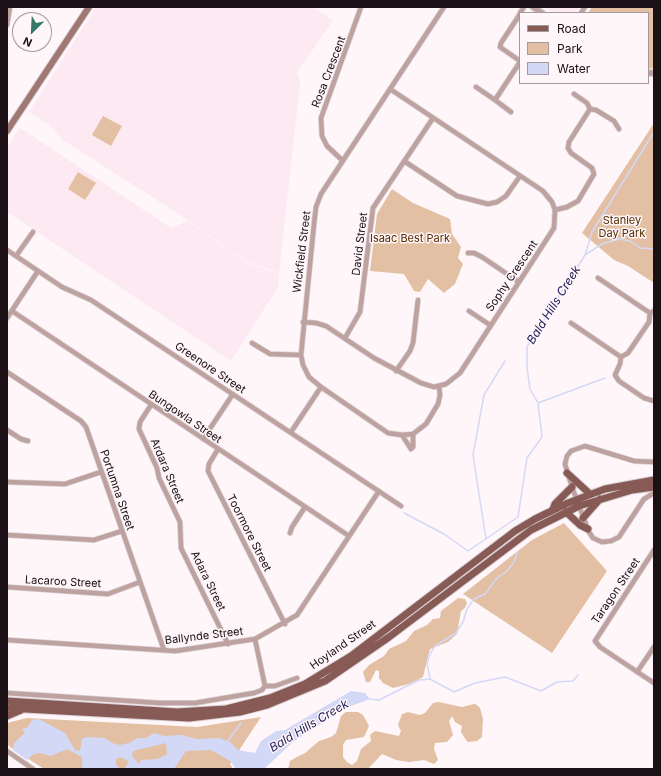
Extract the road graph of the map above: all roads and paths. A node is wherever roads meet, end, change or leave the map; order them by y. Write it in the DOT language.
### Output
graph roads {
  1 [pos="10,7"];
  2 [pos="89,7"];
  3 [pos="361,7"];
  4 [pos="438,7"];
  5 [pos="444,9"];
  6 [pos="519,15"];
  7 [pos="7,25"];
  8 [pos="519,61"];
  9 [pos="519,64"];
  10 [pos="476,87"];
  11 [pos="390,89"];
  12 [pos="574,94"];
  13 [pos="495,100"];
  14 [pos="590,109"];
  15 [pos="512,112"];
  16 [pos="433,118"];
  17 [pos="619,129"];
  18 [pos="7,131"];
  19 [pos="342,160"];
  20 [pos="404,160"];
  21 [pos="520,176"];
  22 [pos="555,210"];
  23 [pos="33,232"];
  24 [pos="7,250"];
  25 [pos="468,253"];
  26 [pos="16,256"];
  27 [pos="38,271"];
  28 [pos="598,278"];
  29 [pos="519,282"];
  30 [pos="418,300"];
  31 [pos="12,311"];
  32 [pos="469,311"];
  33 [pos="652,312"];
  34 [pos="7,318"];
  35 [pos="303,322"];
  36 [pos="571,324"];
  37 [pos="490,326"];
  38 [pos="345,338"];
  39 [pos="252,343"];
  40 [pos="301,354"];
  41 [pos="621,357"];
  42 [pos="396,370"];
  43 [pos="7,372"];
  44 [pos="439,386"];
  45 [pos="321,387"];
  46 [pos="233,394"];
  47 [pos="654,400"];
  48 [pos="151,405"];
  49 [pos="7,430"];
  50 [pos="291,432"];
  51 [pos="413,434"];
  52 [pos="402,436"];
  53 [pos="203,439"];
  54 [pos="28,441"];
  55 [pos="218,449"];
  56 [pos="654,462"];
  57 [pos="101,472"];
  58 [pos="567,473"];
  59 [pos="654,480"];
  60 [pos="7,482"];
  61 [pos="654,486"];
  62 [pos="572,487"];
  63 [pos="379,491"];
  64 [pos="654,493"];
  65 [pos="590,494"];
  66 [pos="600,499"];
  67 [pos="578,503"];
  68 [pos="401,506"];
  69 [pos="305,507"];
  70 [pos="553,509"];
  71 [pos="566,512"];
  72 [pos="583,518"];
  73 [pos="588,529"];
  74 [pos="122,531"];
  75 [pos="290,533"];
  76 [pos="7,535"];
  77 [pos="349,536"];
  78 [pos="181,548"];
  79 [pos="654,550"];
  80 [pos="140,582"];
  81 [pos="7,587"];
  82 [pos="285,624"];
  83 [pos="255,639"];
  84 [pos="7,640"];
  85 [pos="228,644"];
  86 [pos="654,647"];
  87 [pos="164,650"];
  88 [pos="637,672"];
  89 [pos="297,678"];
  90 [pos="654,683"];
  91 [pos="266,686"];
  92 [pos="7,693"];
  93 [pos="7,701"];
  94 [pos="7,708"];
  95 [pos="22,710"];
  96 [pos="7,716"];
  97 [pos="7,751"];
  98 [pos="33,769"];
  1 -- 7 [label="street"];
  2 -- 18 [label="main road"];
  3 -- 19 [label="street, Rosa Crescent"];
  4 -- 5 [label="street"];
  5 -- 11 [label="street, Wickfield Street"];
  6 -- 8 [label="street"];
  9 -- 13 [label="street"];
  10 -- 13 [label="street"];
  11 -- 16 [label="street"];
  11 -- 19 [label="street, Wickfield Street"];
  12 -- 14 [label="street"];
  13 -- 15 [label="street"];
  14 -- 17 [label="street"];
  14 -- 22 [label="street"];
  16 -- 20 [label="street, David Street"];
  16 -- 21 [label="street"];
  19 -- 35 [label="street, Wickfield Street"];
  20 -- 21 [label="street"];
  20 -- 38 [label="street, David Street"];
  21 -- 22 [label="street"];
  22 -- 29 [label="street, Sophy Crescent"];
  23 -- 26 [label="street"];
  24 -- 26 [label="street, Greenore Street"];
  25 -- 29 [label="street"];
  26 -- 27 [label="street, Greenore Street"];
  27 -- 31 [label="street"];
  27 -- 46 [label="street, Greenore Street"];
  28 -- 33 [label="street"];
  29 -- 37 [label="street, Sophy Crescent"];
  30 -- 42 [label="street"];
  31 -- 34 [label="street"];
  31 -- 48 [label="street, Bungowla Street"];
  32 -- 37 [label="street"];
  33 -- 41 [label="street"];
  35 -- 38 [label="street"];
  35 -- 40 [label="street, Wickfield Street"];
  36 -- 41 [label="street"];
  37 -- 44 [label="street, Sophy Crescent"];
  38 -- 42 [label="street"];
  39 -- 40 [label="street"];
  40 -- 45 [label="street, Wickfield Street"];
  41 -- 47 [label="street"];
  42 -- 44 [label="street"];
  43 -- 57 [label="street, Portumna Street"];
  44 -- 51 [label="street, Wickfield Street"];
  45 -- 50 [label="street"];
  45 -- 52 [label="street, Wickfield Street"];
  46 -- 50 [label="street, Greenore Street"];
  46 -- 53 [label="street"];
  48 -- 53 [label="street, Bungowla Street"];
  48 -- 78 [label="street, Ardara Street"];
  49 -- 54 [label="street"];
  50 -- 63 [label="street, Greenore Street"];
  51 -- 52 [label="street, Wickfield Street"];
  51 -- 52 [label="street, Wickfield Street"];
  53 -- 55 [label="street, Bungowla Street"];
  55 -- 69 [label="street, Bungowla Street"];
  55 -- 82 [label="street, Toormore Street"];
  56 -- 58 [label="street"];
  57 -- 60 [label="street"];
  57 -- 74 [label="street, Portumna Street"];
  58 -- 62 [label="street"];
  58 -- 65 [label="main road"];
  59 -- 65 [label="main road, Hoyland Street"];
  61 -- 66 [label="main road, Hoyland Street"];
  62 -- 67 [label="street"];
  62 -- 70 [label="main road"];
  63 -- 68 [label="street, Greenore Street"];
  63 -- 77 [label="street, Ballynde Street"];
  64 -- 73 [label="street"];
  65 -- 67 [label="main road, Hoyland Street"];
  66 -- 67 [label="main road, Hoyland Street"];
  66 -- 72 [label="main road"];
  67 -- 70 [label="main road, Hoyland Street"];
  67 -- 71 [label="main road, Hoyland Street"];
  67 -- 72 [label="street"];
  69 -- 75 [label="street"];
  69 -- 77 [label="street, Bungowla Street"];
  70 -- 93 [label="main road, Hoyland Street"];
  71 -- 73 [label="main road"];
  71 -- 95 [label="main road, Hoyland Street"];
  72 -- 73 [label="street"];
  74 -- 76 [label="street"];
  74 -- 80 [label="street, Portumna Street"];
  77 -- 82 [label="street, Ballynde Street"];
  78 -- 85 [label="street, Adara Street"];
  79 -- 88 [label="street, Taragon Street"];
  80 -- 81 [label="street, Lacaroo Street"];
  80 -- 87 [label="street, Portumna Street"];
  82 -- 83 [label="street, Ballynde Street"];
  83 -- 85 [label="street, Ballynde Street"];
  83 -- 91 [label="street"];
  84 -- 87 [label="street, Ballynde Street"];
  85 -- 87 [label="street, Ballynde Street"];
  86 -- 88 [label="street"];
  88 -- 90 [label="street, Taragon Street"];
  89 -- 91 [label="street"];
  91 -- 92 [label="street"];
  94 -- 95 [label="main road, Hoyland Street"];
  95 -- 96 [label="main road"];
  97 -- 98 [label="street"];
}
